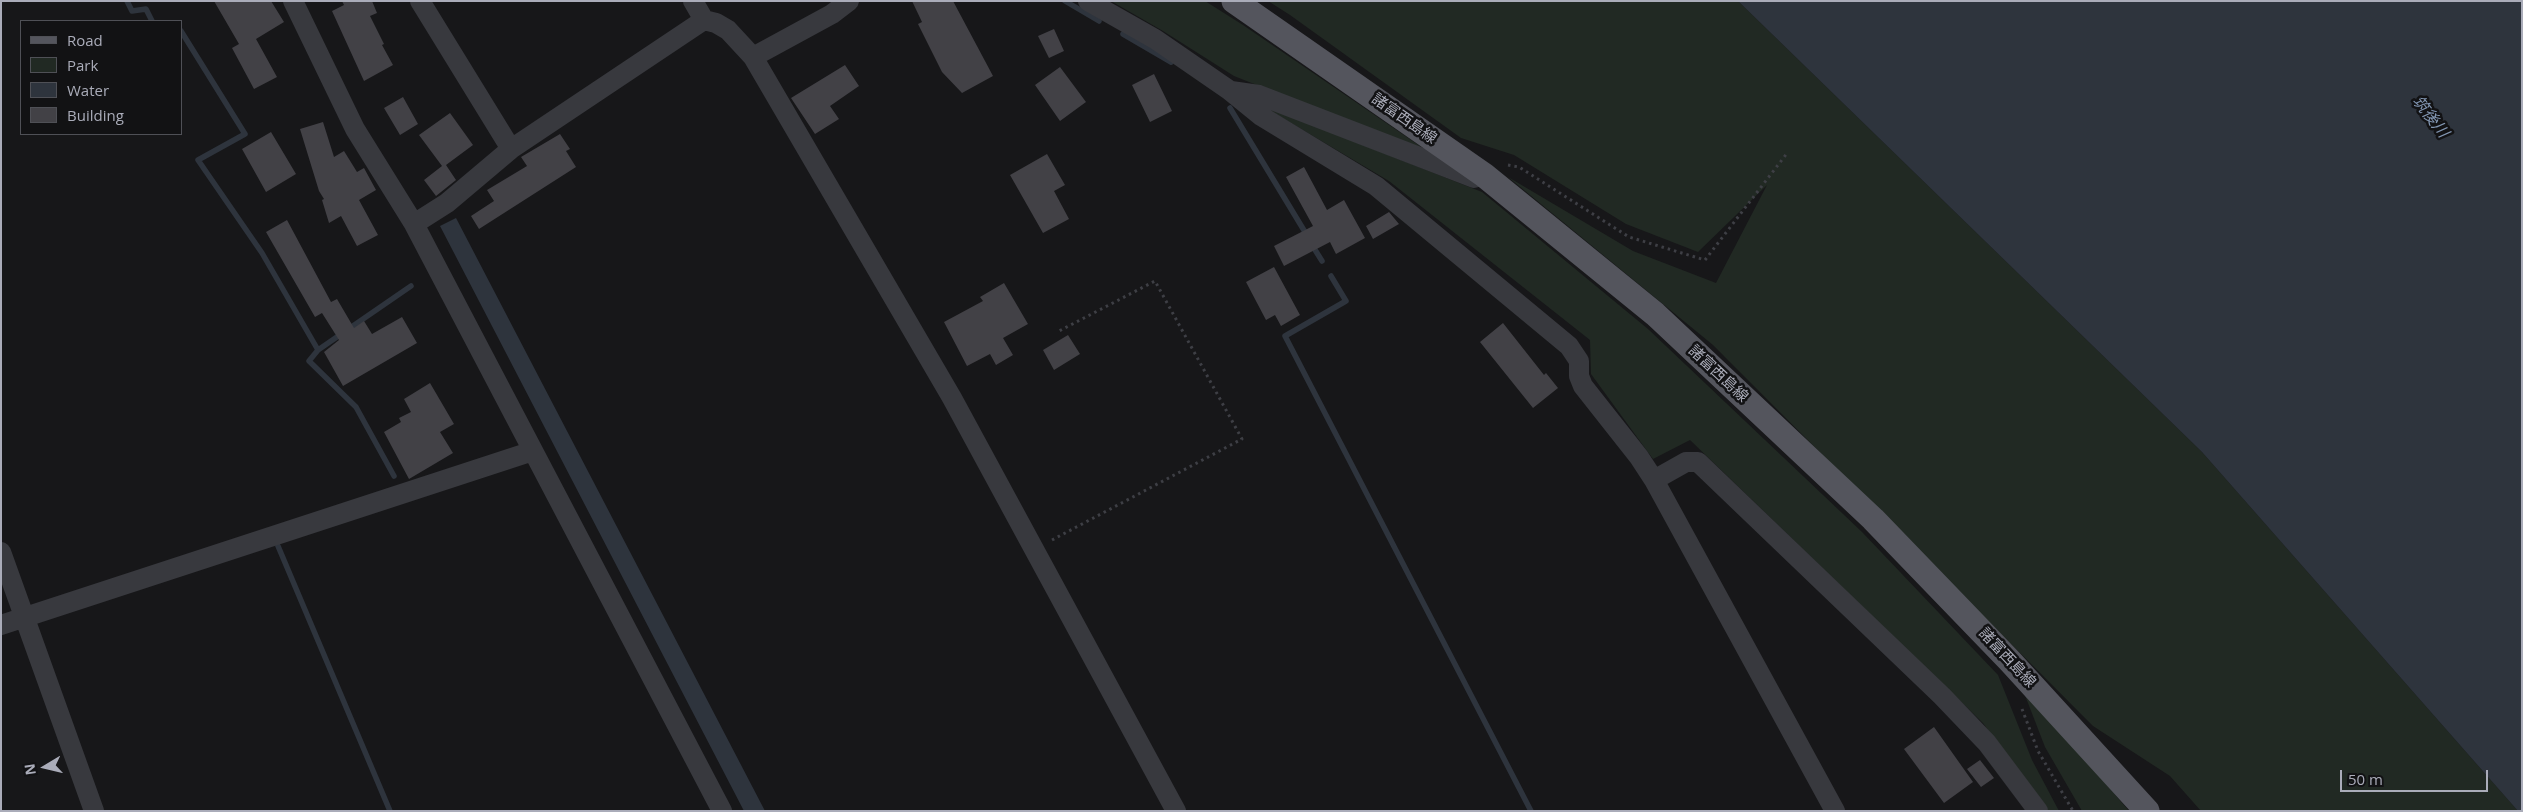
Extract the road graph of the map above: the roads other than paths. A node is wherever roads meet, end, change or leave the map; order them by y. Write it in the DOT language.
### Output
graph roads {
  1 [pos="293,1"];
  2 [pos="420,1"];
  3 [pos="692,1"];
  4 [pos="849,1"];
  5 [pos="1088,1"];
  6 [pos="1234,1"];
  7 [pos="704,20"];
  8 [pos="753,57"];
  9 [pos="1229,90"];
  10 [pos="512,149"];
  11 [pos="1484,175"];
  12 [pos="414,224"];
  13 [pos="533,450"];
  14 [pos="1654,480"];
  15 [pos="1,552"];
  16 [pos="24,617"];
  17 [pos="1,625"];
  18 [pos="94,811"];
  19 [pos="722,811"];
  20 [pos="1176,811"];
  21 [pos="1835,811"];
  22 [pos="2038,811"];
  23 [pos="2147,811"];
  1 -- 12 [label="street"];
  2 -- 10 [label="street"];
  3 -- 7 [label="street"];
  4 -- 8 [label="street"];
  5 -- 9 [label="street"];
  6 -- 11 [label="main road, 諸富西島線"];
  7 -- 8 [label="street"];
  7 -- 10 [label="street"];
  8 -- 20 [label="street"];
  9 -- 11 [label="street"];
  9 -- 14 [label="street"];
  10 -- 12 [label="street"];
  11 -- 23 [label="main road, 諸富西島線"];
  12 -- 13 [label="street"];
  13 -- 16 [label="street"];
  13 -- 19 [label="street"];
  14 -- 21 [label="street"];
  14 -- 22 [label="street"];
  15 -- 16 [label="street"];
  16 -- 17 [label="street"];
  16 -- 18 [label="street"];
}
